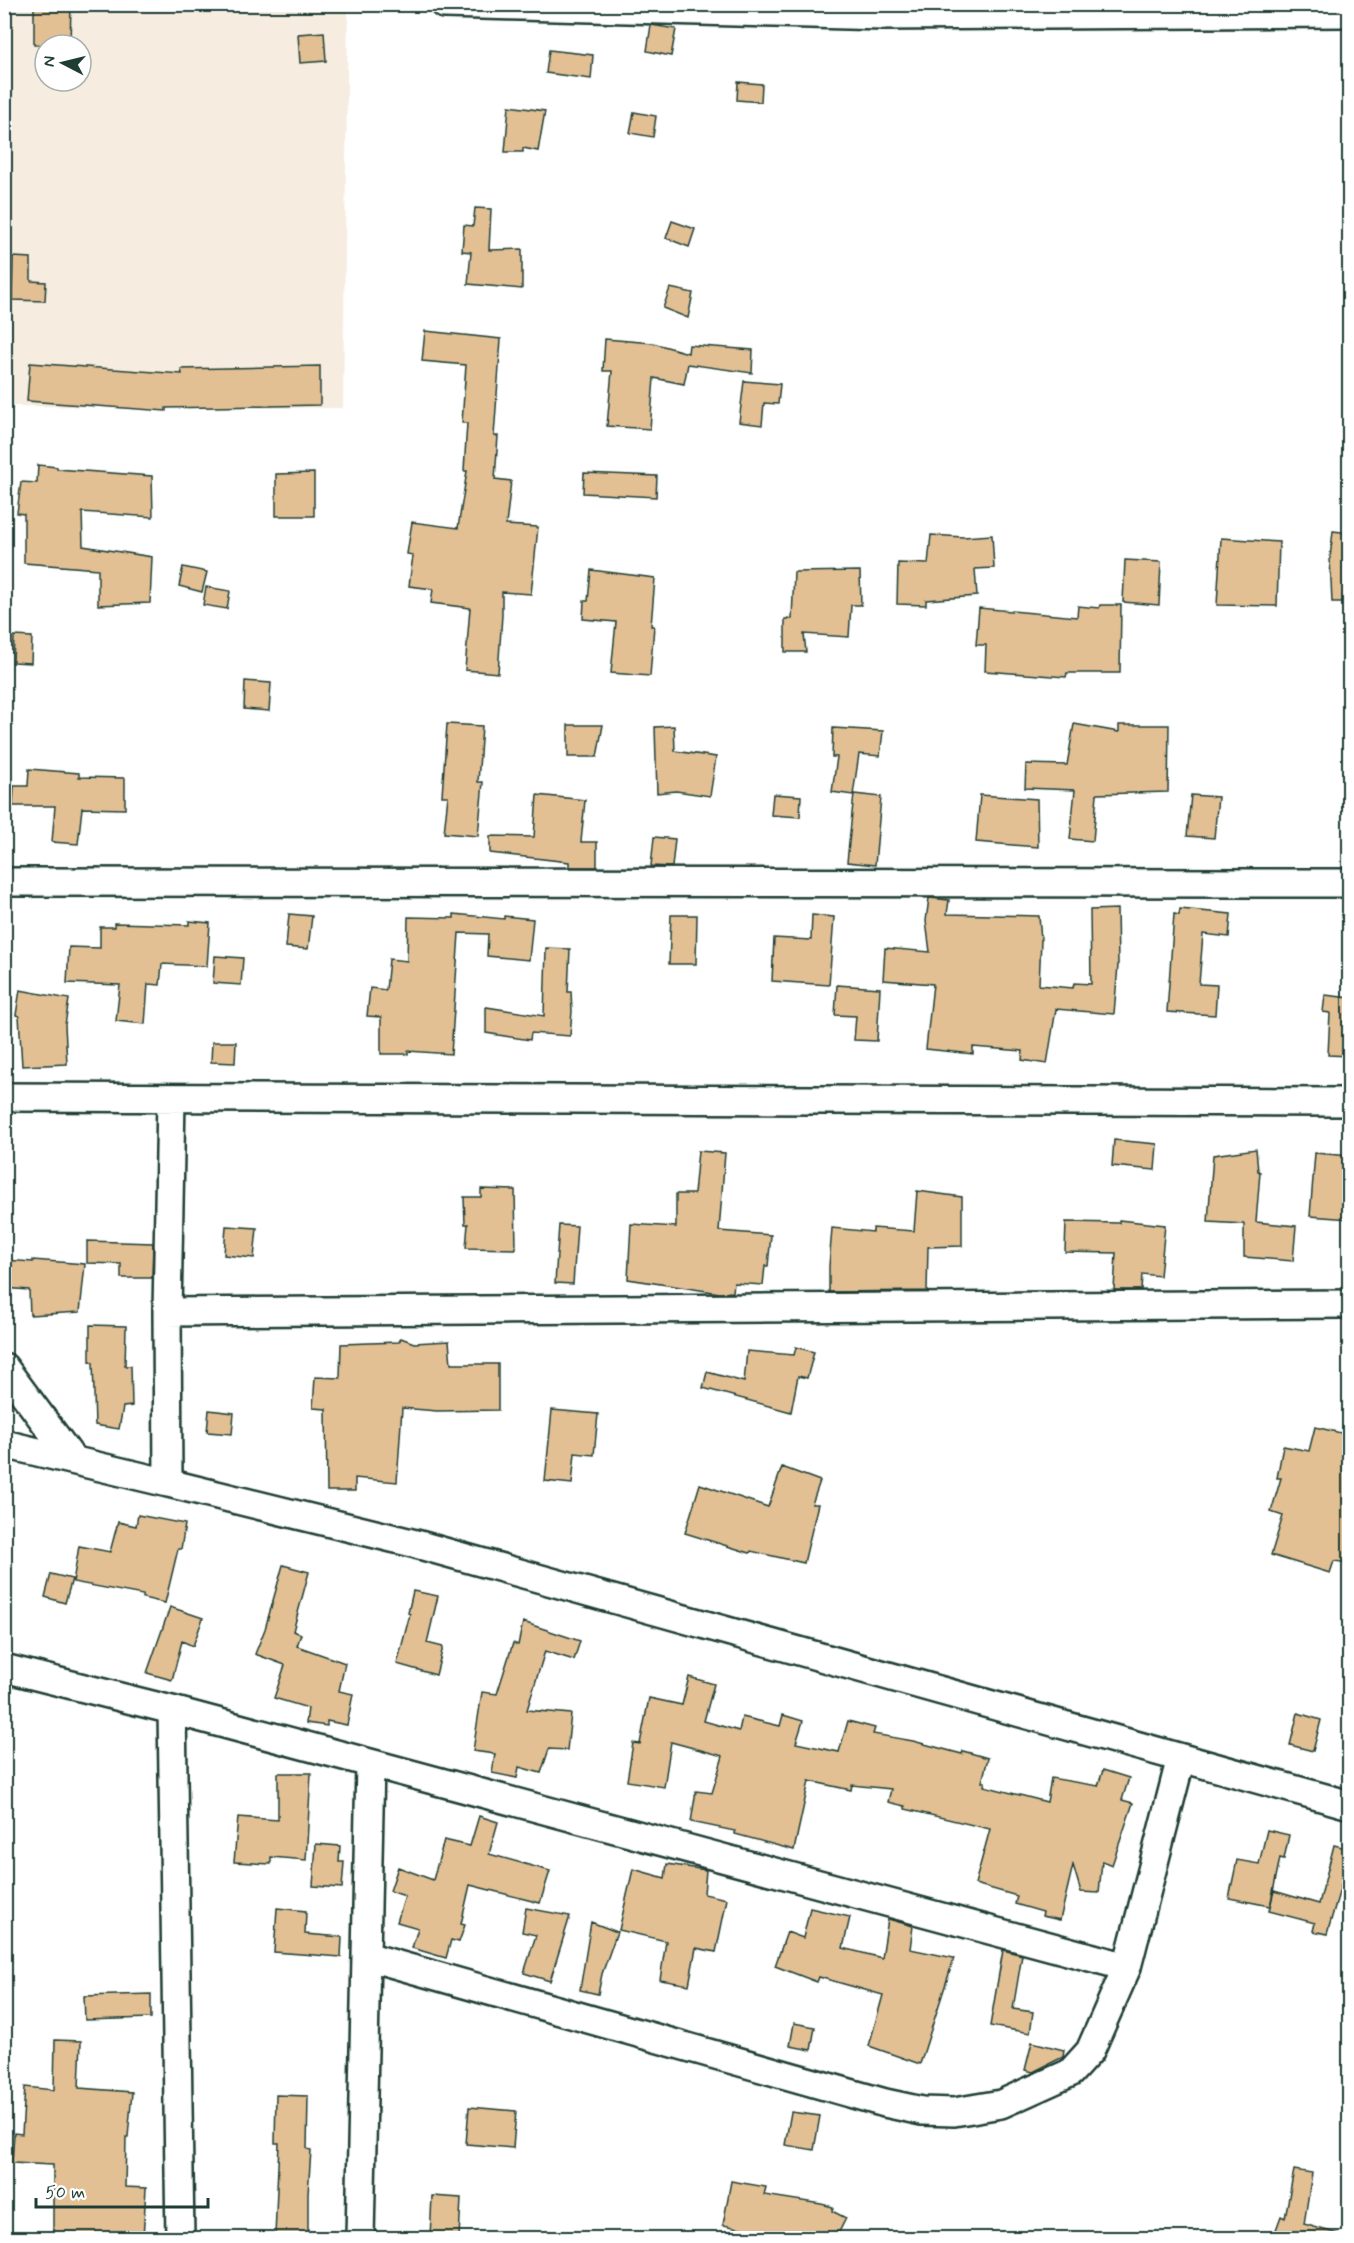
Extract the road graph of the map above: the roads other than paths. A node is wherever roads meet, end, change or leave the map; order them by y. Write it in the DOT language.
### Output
graph roads {
  1 [pos="444,4"];
  2 [pos="1350,13"];
  3 [pos="4,882"];
  4 [pos="1350,883"];
  5 [pos="4,1097"];
  6 [pos="171,1098"];
  7 [pos="1350,1102"];
  8 [pos="1350,1304"];
  9 [pos="167,1312"];
  10 [pos="4,1367"];
  11 [pos="4,1444"];
  12 [pos="74,1460"];
  13 [pos="168,1483"];
  14 [pos="4,1668"];
  15 [pos="172,1710"];
  16 [pos="1180,1758"];
  17 [pos="370,1763"];
  18 [pos="1350,1805"];
  19 [pos="366,1956"];
  20 [pos="1127,1967"];
  21 [pos="180,2238"];
  22 [pos="360,2238"];
  1 -- 2 [label="street"];
  3 -- 4 [label="street"];
  5 -- 6 [label="street"];
  6 -- 7 [label="street"];
  6 -- 9 [label="street"];
  8 -- 9 [label="street"];
  9 -- 13 [label="street"];
  10 -- 12 [label="street"];
  11 -- 12 [label="street"];
  12 -- 13 [label="street"];
  13 -- 16 [label="street"];
  14 -- 15 [label="street"];
  15 -- 17 [label="street"];
  15 -- 21 [label="street"];
  16 -- 18 [label="street"];
  16 -- 20 [label="street"];
  17 -- 19 [label="street"];
  17 -- 20 [label="street"];
  19 -- 20 [label="street"];
  19 -- 22 [label="street"];
}
